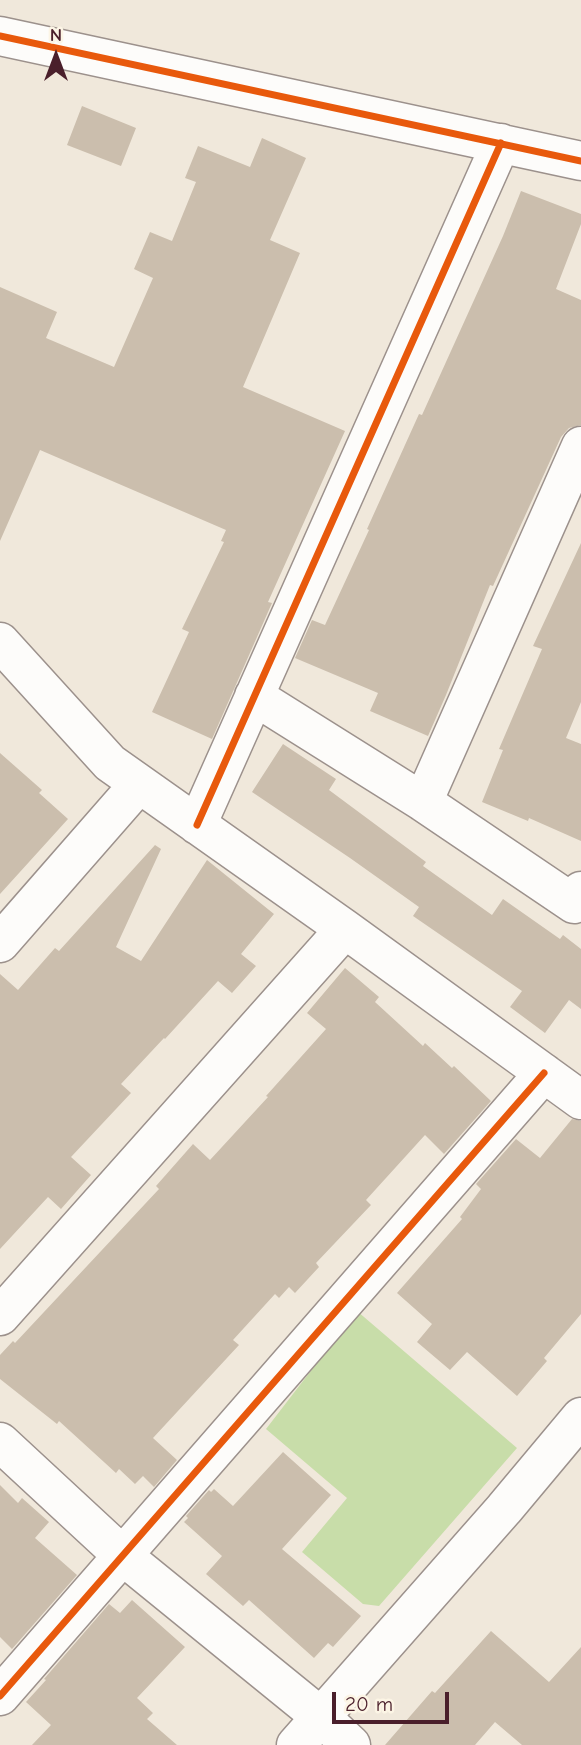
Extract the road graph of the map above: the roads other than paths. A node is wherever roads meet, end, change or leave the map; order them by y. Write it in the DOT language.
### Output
graph roads {
  1 [pos="0,36"];
  2 [pos="501,144"];
  3 [pos="581,161"];
  4 [pos="581,446"];
  5 [pos="0,642"];
  6 [pos="254,696"];
  7 [pos="139,784"];
  8 [pos="423,802"];
  9 [pos="197,825"];
  10 [pos="581,891"];
  11 [pos="345,929"];
  12 [pos="0,943"];
  13 [pos="544,1073"];
  14 [pos="581,1100"];
  15 [pos="0,1316"];
  16 [pos="581,1417"];
  17 [pos="0,1442"];
  18 [pos="123,1556"];
  19 [pos="0,1696"];
  20 [pos="321,1717"];
  21 [pos="296,1745"];
  22 [pos="351,1745"];
  1 -- 2 [label="street"];
  2 -- 3 [label="street"];
  2 -- 6 [label="street"];
  4 -- 8 [label="street"];
  5 -- 7 [label="street"];
  6 -- 8 [label="street"];
  6 -- 9 [label="street"];
  7 -- 9 [label="street"];
  7 -- 12 [label="street"];
  8 -- 10 [label="street"];
  9 -- 11 [label="street"];
  11 -- 13 [label="street"];
  11 -- 15 [label="street"];
  13 -- 14 [label="street"];
  13 -- 18 [label="street"];
  16 -- 20 [label="street"];
  17 -- 18 [label="street"];
  18 -- 19 [label="street"];
  18 -- 20 [label="street"];
  20 -- 21 [label="street"];
  20 -- 22 [label="street"];
}
